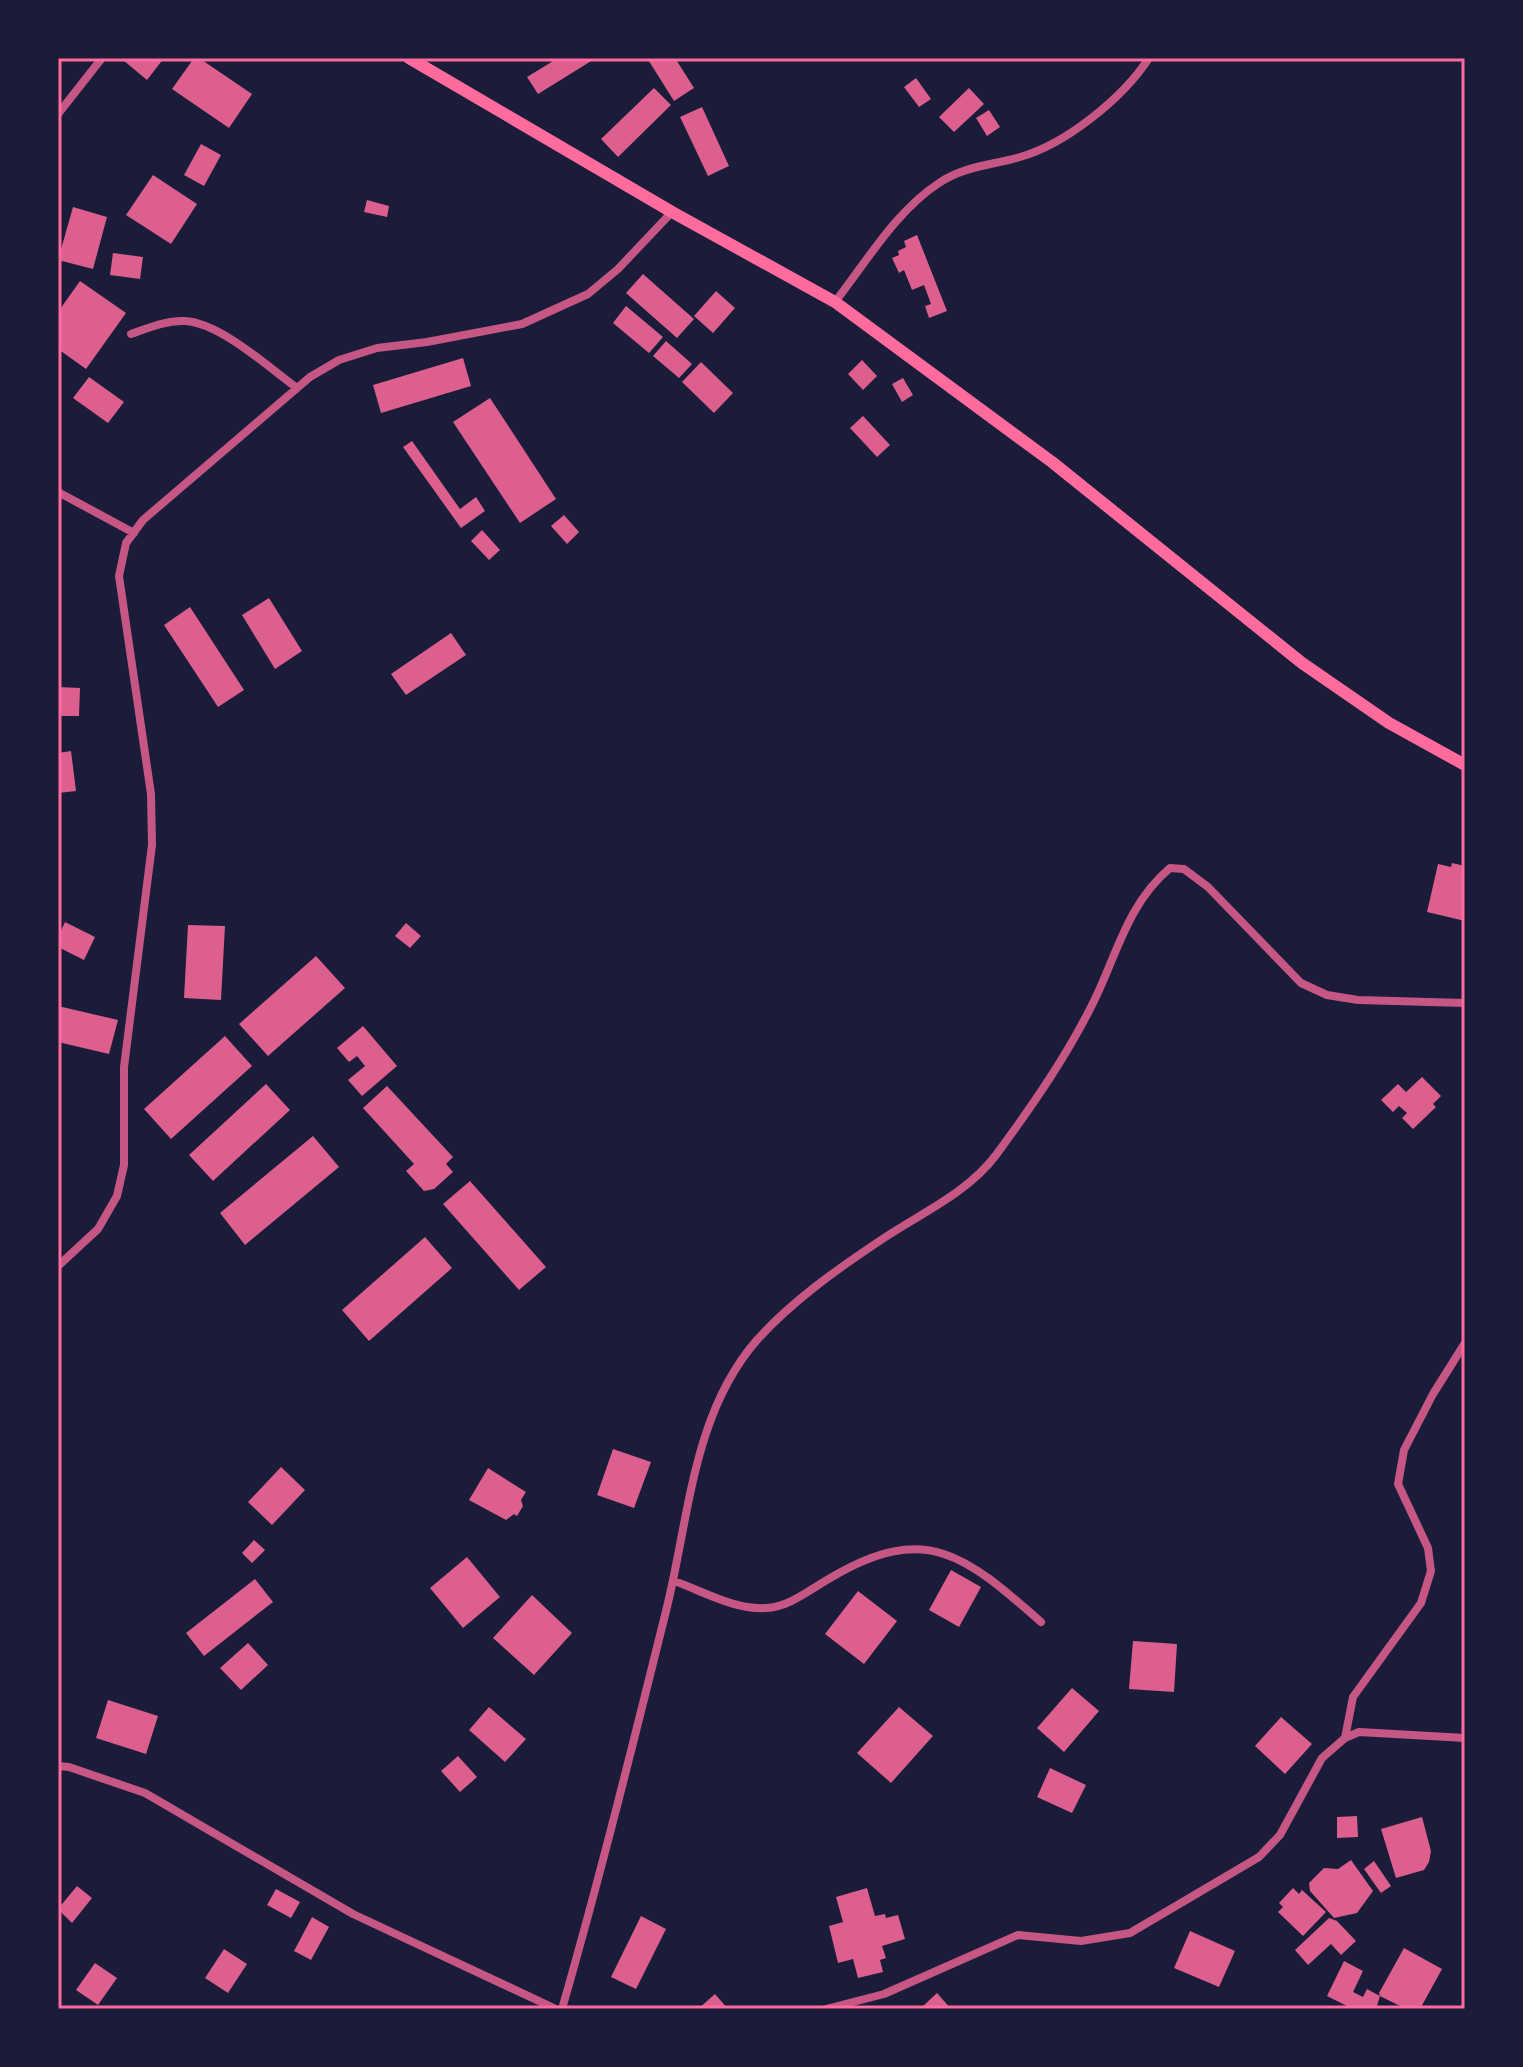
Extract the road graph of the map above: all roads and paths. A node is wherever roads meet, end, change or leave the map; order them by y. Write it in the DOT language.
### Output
graph roads {
  1 [pos="102,58"];
  2 [pos="409,58"];
  3 [pos="1149,58"];
  4 [pos="58,114"];
  5 [pos="672,212"];
  6 [pos="835,302"];
  7 [pos="131,334"];
  8 [pos="297,388"];
  9 [pos="58,492"];
  10 [pos="134,533"];
  11 [pos="1465,765"];
  12 [pos="1465,1003"];
  13 [pos="58,1266"];
  14 [pos="1465,1343"];
  15 [pos="674,1581"];
  16 [pos="1041,1622"];
  17 [pos="1345,1738"];
  18 [pos="1465,1738"];
  19 [pos="58,1766"];
  20 [pos="559,2009"];
  21 [pos="826,2009"];
  1 -- 4 [label="street"];
  2 -- 5 [label="main road"];
  3 -- 6 [label="street"];
  5 -- 6 [label="main road"];
  5 -- 8 [label="street"];
  6 -- 11 [label="main road"];
  7 -- 8 [label="street"];
  8 -- 10 [label="street"];
  9 -- 10 [label="street"];
  10 -- 13 [label="street"];
  12 -- 15 [label="street"];
  14 -- 17 [label="street"];
  15 -- 16 [label="street"];
  15 -- 20 [label="street"];
  17 -- 18 [label="street"];
  17 -- 21 [label="street"];
  19 -- 20 [label="street"];
}
